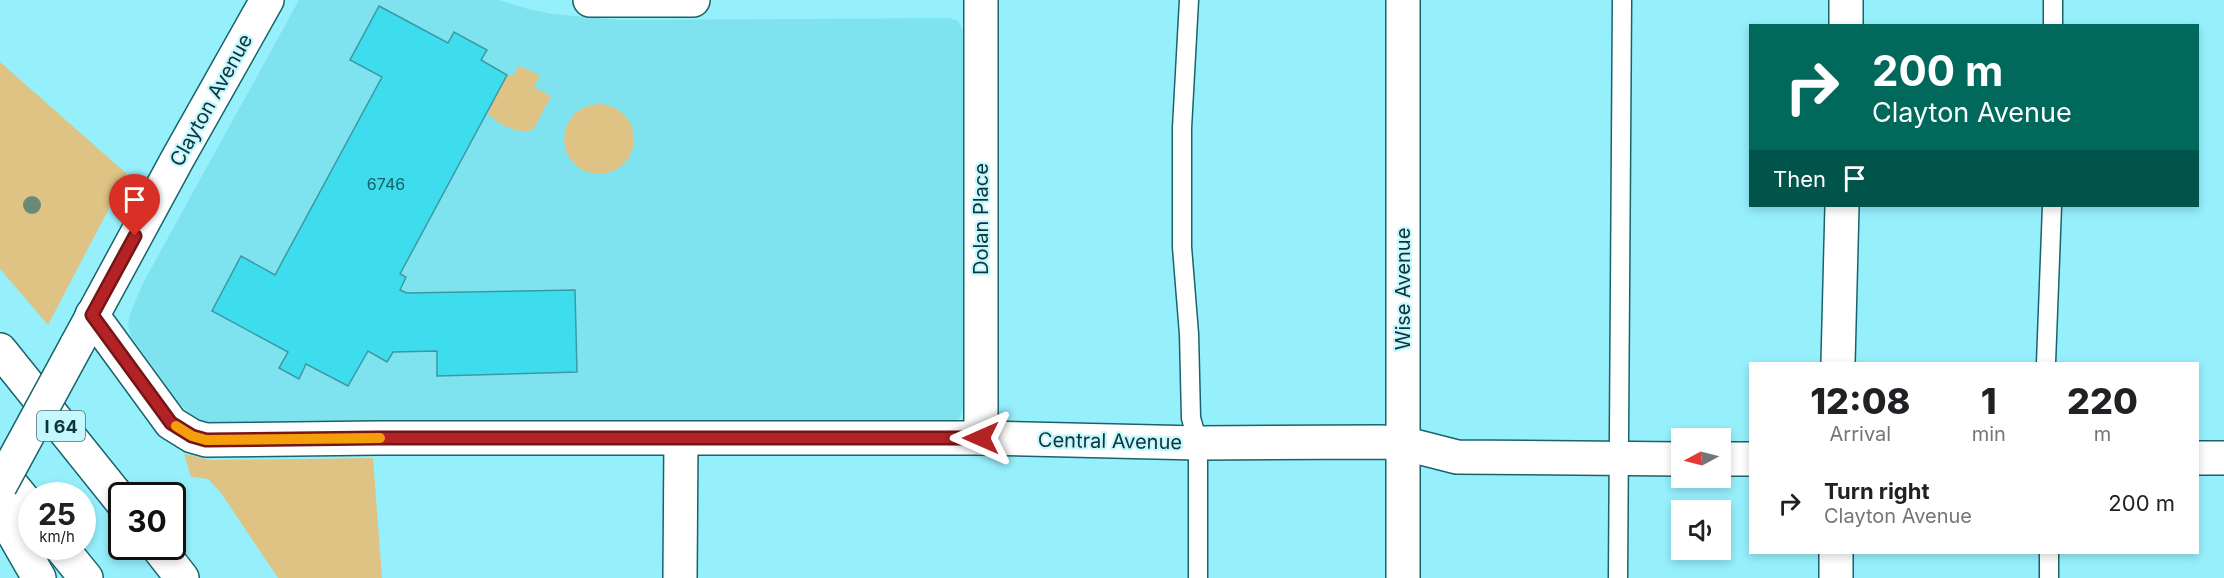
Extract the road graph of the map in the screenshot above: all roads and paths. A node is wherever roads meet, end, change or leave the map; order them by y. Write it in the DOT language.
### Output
graph roads {
  1 [pos="267,0"];
  2 [pos="590,0"];
  3 [pos="693,0"];
  4 [pos="981,0"];
  5 [pos="1189,0"];
  6 [pos="1403,0"];
  7 [pos="1622,0"];
  8 [pos="1846,0"];
  9 [pos="2053,0"];
  10 [pos="1846,24"];
  11 [pos="2052,24"];
  12 [pos="1842,207"];
  13 [pos="2052,207"];
  14 [pos="92,315"];
  15 [pos="0,350"];
  16 [pos="1839,362"];
  17 [pos="2046,362"];
  18 [pos="981,438"];
  19 [pos="681,439"];
  20 [pos="1198,443"];
  21 [pos="1402,443"];
  22 [pos="2199,458"];
  23 [pos="2224,458"];
  24 [pos="1618,459"];
  25 [pos="1671,459"];
  26 [pos="1731,459"];
  27 [pos="1749,459"];
  28 [pos="0,471"];
  29 [pos="108,485"];
  30 [pos="0,486"];
  31 [pos="18,493"];
  32 [pos="0,510"];
  33 [pos="1836,554"];
  34 [pos="2049,554"];
  35 [pos="71,560"];
  36 [pos="167,560"];
  37 [pos="39,578"];
  38 [pos="86,578"];
  39 [pos="182,578"];
  40 [pos="680,578"];
  41 [pos="1198,578"];
  42 [pos="1403,578"];
  43 [pos="1618,578"];
  44 [pos="1836,578"];
  45 [pos="2049,578"];
  1 -- 14 [label="main road, Clayton Avenue"];
  2 -- 3 [label="main road"];
  4 -- 18 [label="main road, Dolan Place"];
  5 -- 20 [label="lane"];
  6 -- 21 [label="main road, Wise Avenue"];
  7 -- 24 [label="lane"];
  8 -- 10 [label="main road"];
  9 -- 11 [label="lane"];
  12 -- 16 [label="main road"];
  13 -- 17 [label="lane"];
  14 -- 19 [label="main road, Central Avenue"];
  14 -- 30 [label="main road, Clayton Avenue, bridge"];
  15 -- 29 [label="main road, I 64"];
  18 -- 19 [label="main road, Central Avenue"];
  18 -- 20 [label="main road, Central Avenue"];
  19 -- 40 [label="main road"];
  20 -- 21 [label="main road, Central Avenue"];
  20 -- 41 [label="lane"];
  21 -- 24 [label="main road, Central Avenue"];
  21 -- 42 [label="main road, Wise Avenue"];
  22 -- 23 [label="main road"];
  24 -- 25 [label="main road, Central Avenue"];
  24 -- 43 [label="lane"];
  26 -- 27 [label="main road"];
  28 -- 31 [label="main road"];
  32 -- 37 [label="main road"];
  33 -- 44 [label="main road"];
  34 -- 45 [label="lane"];
  35 -- 38 [label="main road"];
  36 -- 39 [label="main road"];
}
